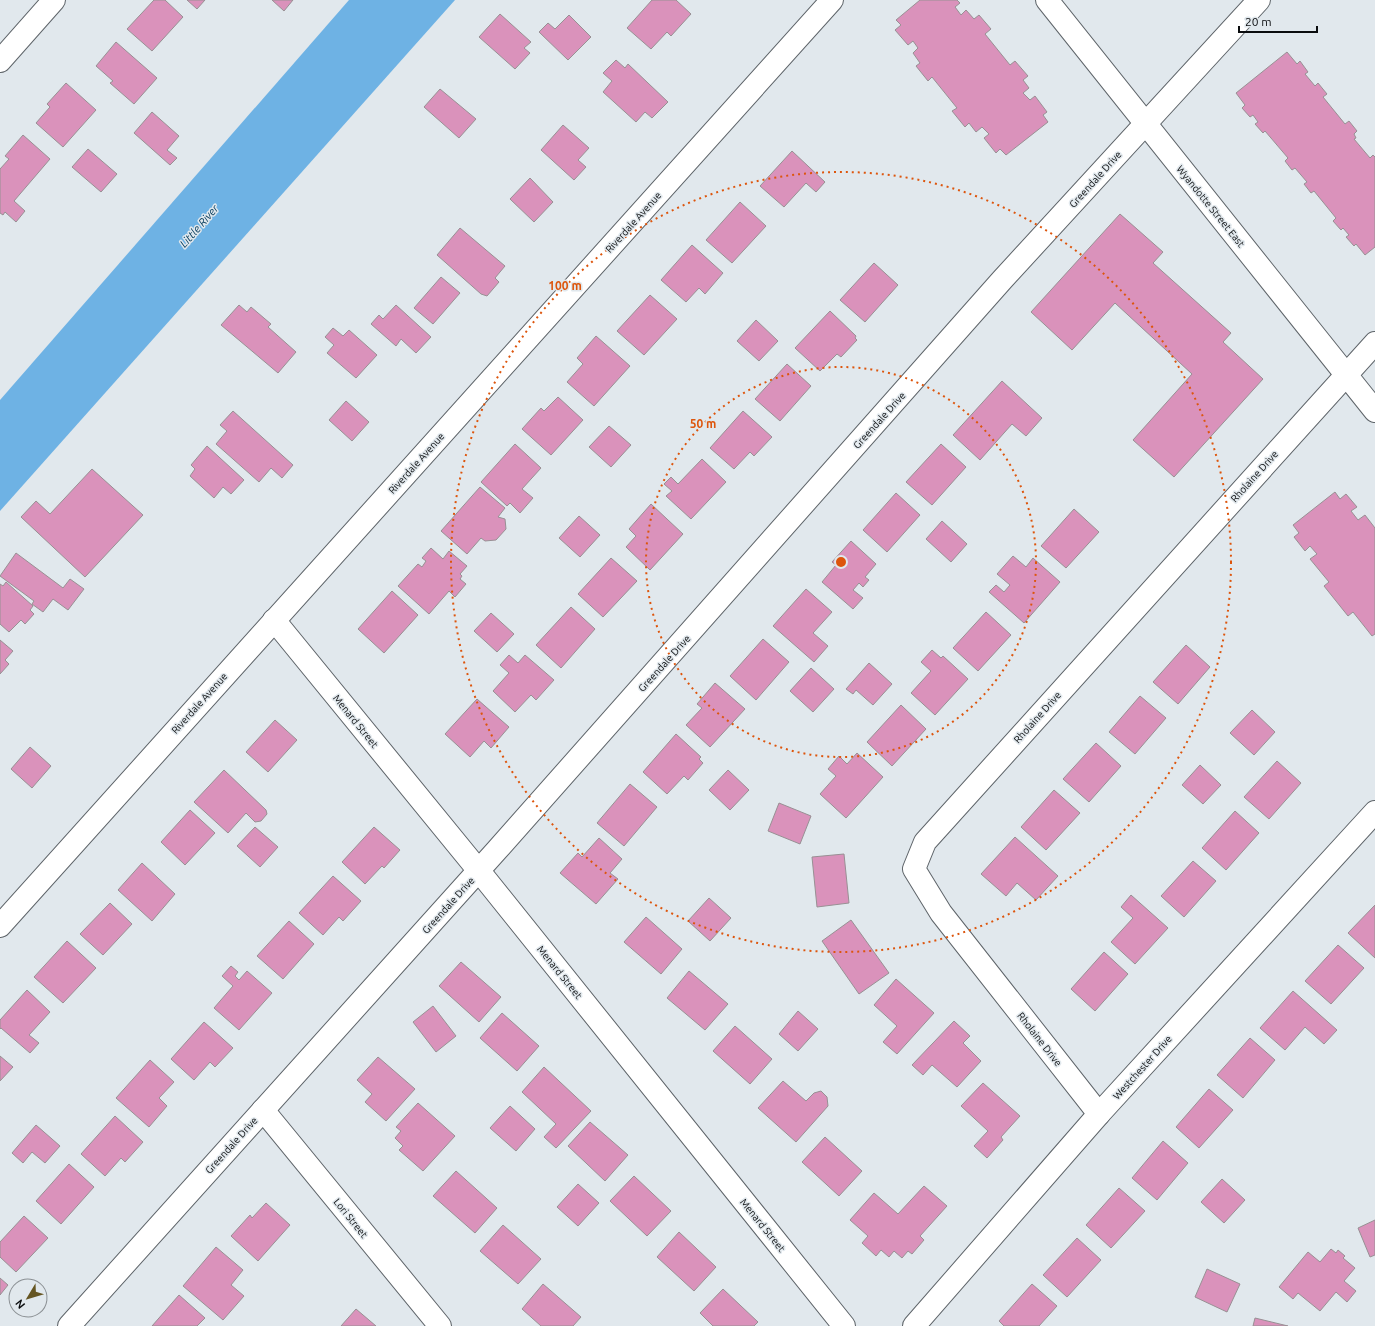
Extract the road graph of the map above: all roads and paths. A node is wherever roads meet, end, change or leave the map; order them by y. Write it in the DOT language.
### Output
graph roads {
  1 [pos="54,0"];
  2 [pos="832,0"];
  3 [pos="1047,0"];
  4 [pos="1259,0"];
  5 [pos="0,61"];
  6 [pos="1146,123"];
  7 [pos="1375,343"];
  8 [pos="1346,375"];
  9 [pos="1375,411"];
  10 [pos="274,620"];
  11 [pos="1375,812"];
  12 [pos="479,871"];
  13 [pos="0,926"];
  14 [pos="263,1110"];
  15 [pos="1099,1114"];
  16 [pos="69,1326"];
  17 [pos="440,1326"];
  18 [pos="844,1326"];
  19 [pos="914,1326"];
  1 -- 5 [label="street"];
  2 -- 10 [label="street, Riverdale Avenue"];
  3 -- 6 [label="street, Wyandotte Street East"];
  4 -- 6 [label="street, Greendale Drive"];
  6 -- 8 [label="street, Wyandotte Street East"];
  6 -- 12 [label="street, Greendale Drive"];
  7 -- 8 [label="street, Rholaine Drive"];
  8 -- 9 [label="street, Wyandotte Street East"];
  8 -- 15 [label="street, Rholaine Drive"];
  10 -- 12 [label="street, Menard Street"];
  10 -- 13 [label="street, Riverdale Avenue"];
  11 -- 15 [label="street, Westchester Drive"];
  12 -- 14 [label="street, Greendale Drive"];
  12 -- 18 [label="street, Menard Street"];
  14 -- 16 [label="street, Greendale Drive"];
  14 -- 17 [label="street, Lori Street"];
  15 -- 19 [label="street, Westchester Drive"];
}
